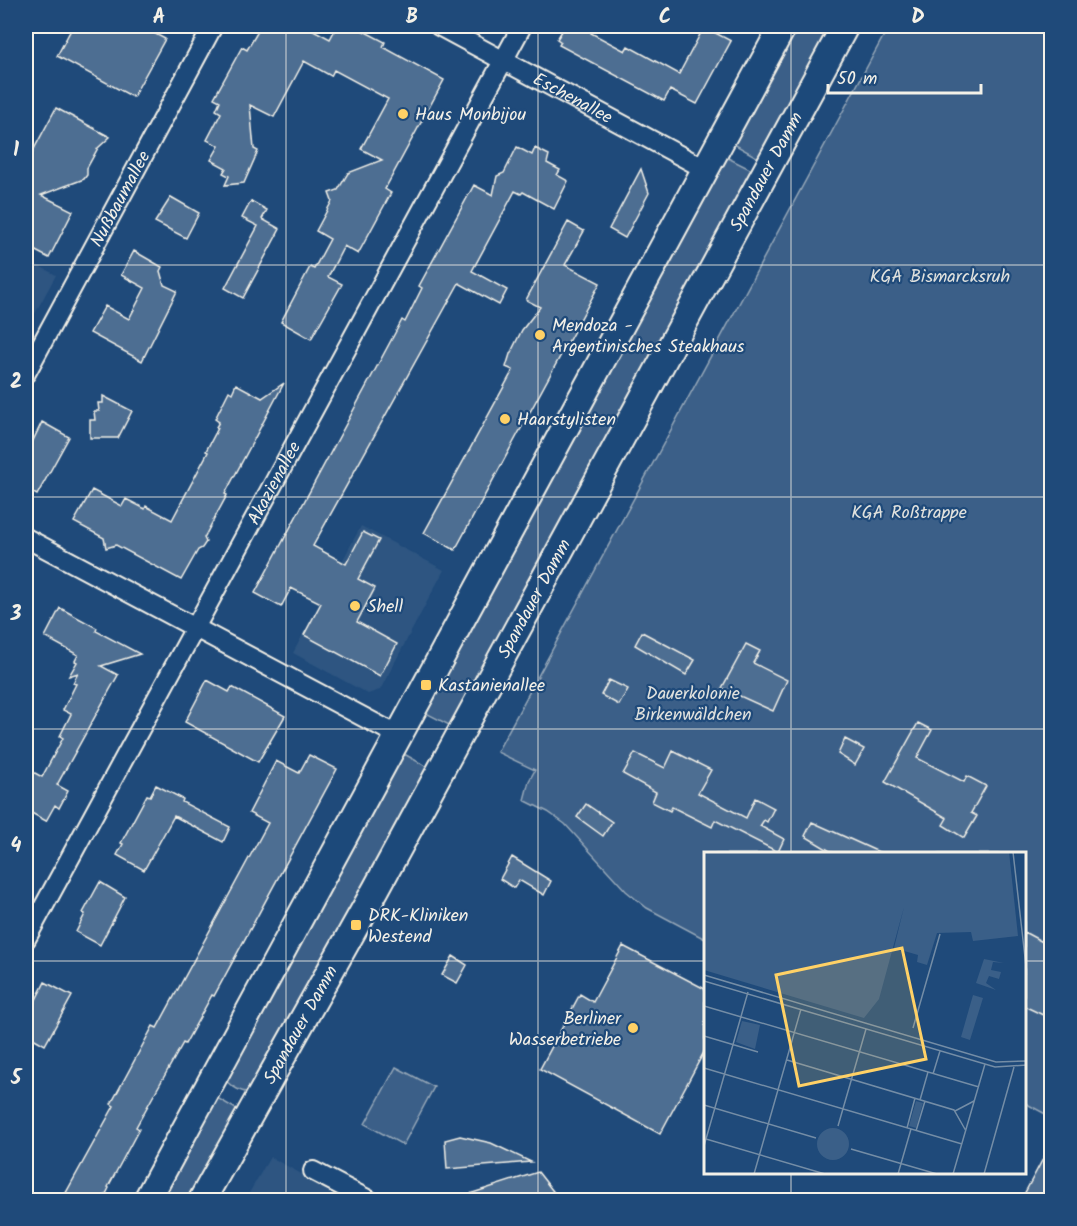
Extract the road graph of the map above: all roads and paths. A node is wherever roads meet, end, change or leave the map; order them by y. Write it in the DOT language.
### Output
graph roads {
  1 [pos="213,26"];
  2 [pos="439,26"];
  3 [pos="522,26"];
  4 [pos="783,26"];
  5 [pos="845,26"];
  6 [pos="504,60"];
  7 [pos="705,169"];
  8 [pos="26,373"];
  9 [pos="26,538"];
  10 [pos="195,628"];
  11 [pos="399,736"];
  12 [pos="26,939"];
  13 [pos="313,1171"];
  14 [pos="147,1200"];
  15 [pos="201,1200"];
  16 [pos="369,1200"];
  1 -- 8 [label="street, Nußbaumallee"];
  2 -- 6 [label="street, Eschenallee"];
  3 -- 6 [label="street, Akazienallee"];
  4 -- 7 [label="main road"];
  5 -- 15 [label="main road, Spandauer Damm"];
  6 -- 7 [label="street, Eschenallee"];
  6 -- 10 [label="street, Akazienallee"];
  7 -- 11 [label="main road"];
  9 -- 10 [label="street"];
  10 -- 11 [label="street"];
  10 -- 12 [label="street, Akazienallee"];
  11 -- 14 [label="main road"];
  13 -- 16 [label="street"];
}
